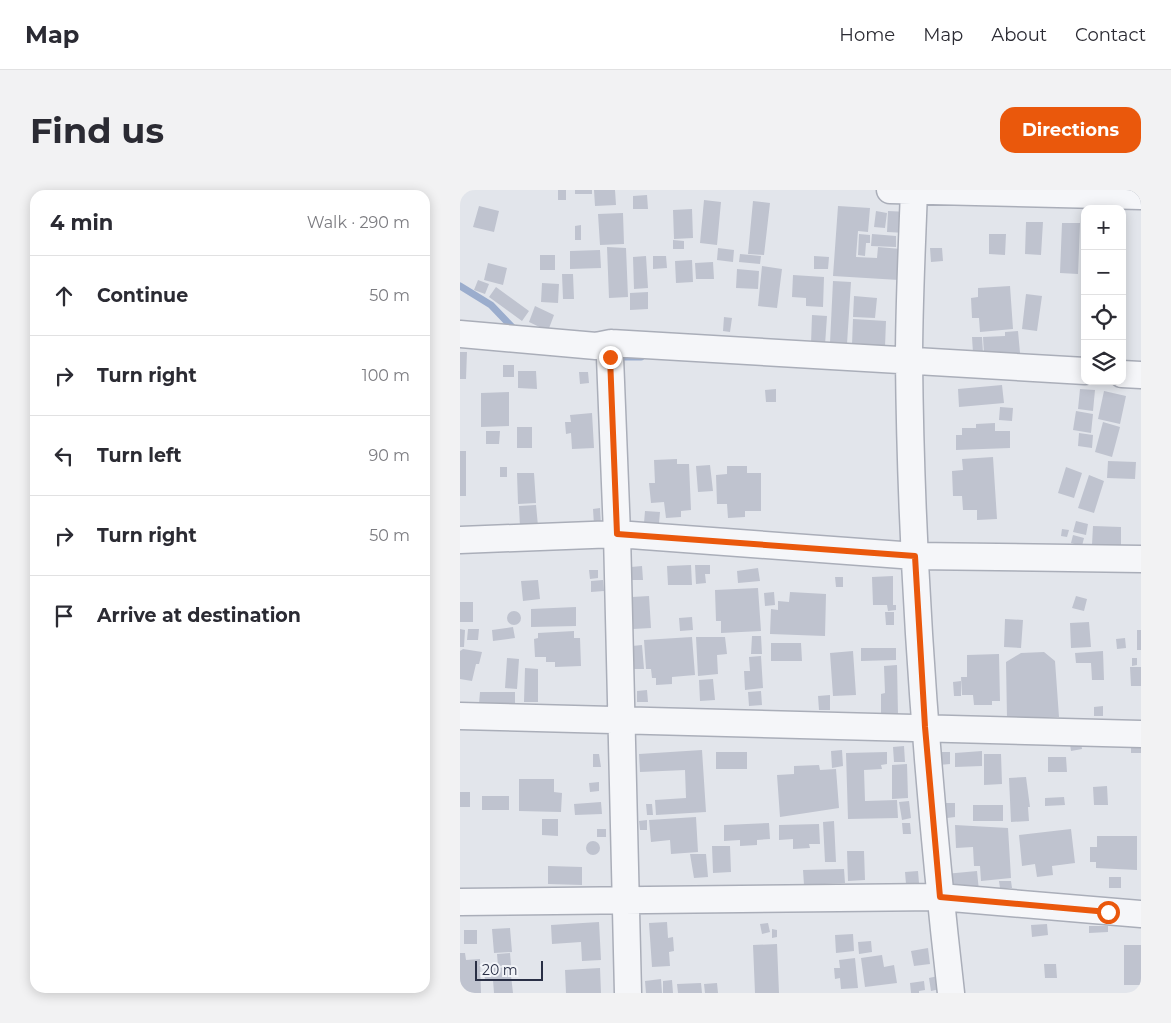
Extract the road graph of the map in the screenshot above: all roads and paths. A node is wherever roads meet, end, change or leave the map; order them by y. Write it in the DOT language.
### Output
graph roads {
  1 [pos="906,190"];
  2 [pos="1141,196"];
  3 [pos="460,334"];
  4 [pos="611,343"];
  5 [pos="910,359"];
  6 [pos="1081,371"];
  7 [pos="1126,374"];
  8 [pos="1141,375"];
  9 [pos="617,534"];
  10 [pos="460,540"];
  11 [pos="915,556"];
  12 [pos="1141,559"];
  13 [pos="460,716"];
  14 [pos="620,720"];
  15 [pos="925,727"];
  16 [pos="1141,734"];
  17 [pos="940,897"];
  18 [pos="624,901"];
  19 [pos="460,902"];
  20 [pos="1141,914"];
  21 [pos="628,993"];
  22 [pos="951,993"];
  1 -- 2 [label="street"];
  1 -- 5 [label="street"];
  3 -- 4 [label="street"];
  4 -- 5 [label="street"];
  4 -- 9 [label="street"];
  5 -- 6 [label="street"];
  5 -- 11 [label="street"];
  7 -- 8 [label="street"];
  9 -- 10 [label="street"];
  9 -- 11 [label="street"];
  9 -- 14 [label="street"];
  11 -- 12 [label="street"];
  11 -- 15 [label="street"];
  13 -- 14 [label="street"];
  14 -- 15 [label="street"];
  14 -- 18 [label="street"];
  15 -- 16 [label="street"];
  15 -- 17 [label="street"];
  17 -- 18 [label="street"];
  17 -- 20 [label="street"];
  17 -- 22 [label="street"];
  18 -- 19 [label="street"];
  18 -- 21 [label="street"];
}
